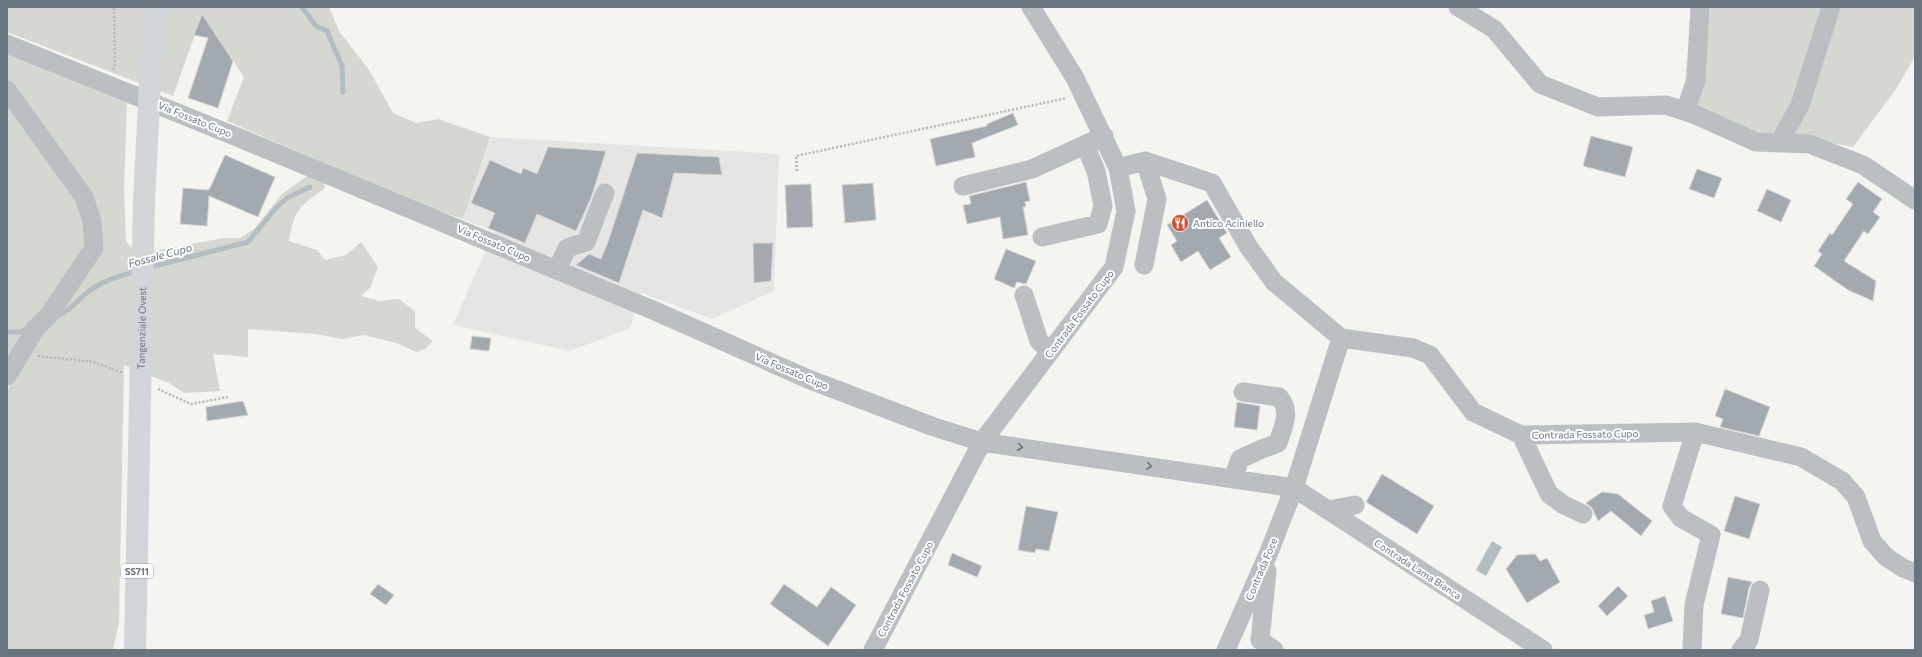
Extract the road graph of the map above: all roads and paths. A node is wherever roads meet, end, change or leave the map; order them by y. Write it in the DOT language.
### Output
graph roads {
  1 [pos="114,7"];
  2 [pos="154,7"];
  3 [pos="1031,7"];
  4 [pos="1458,7"];
  5 [pos="1700,7"];
  6 [pos="1831,7"];
  7 [pos="7,44"];
  8 [pos="110,84"];
  9 [pos="7,90"];
  10 [pos="1083,94"];
  11 [pos="1685,111"];
  12 [pos="1104,136"];
  13 [pos="1779,143"];
  14 [pos="1085,145"];
  15 [pos="1145,161"];
  16 [pos="1118,168"];
  17 [pos="797,171"];
  18 [pos="963,186"];
  19 [pos="604,193"];
  20 [pos="1915,200"];
  21 [pos="1042,237"];
  22 [pos="1144,266"];
  23 [pos="557,270"];
  24 [pos="1024,295"];
  25 [pos="1341,338"];
  26 [pos="1050,352"];
  27 [pos="7,376"];
  28 [pos="1243,392"];
  29 [pos="1695,432"];
  30 [pos="1521,435"];
  31 [pos="982,442"];
  32 [pos="1233,479"];
  33 [pos="1294,488"];
  34 [pos="1355,505"];
  35 [pos="1328,510"];
  36 [pos="1583,514"];
  37 [pos="1269,552"];
  38 [pos="1915,573"];
  39 [pos="1760,590"];
  40 [pos="135,650"];
  41 [pos="873,650"];
  42 [pos="1226,650"];
  43 [pos="1274,650"];
  44 [pos="1543,650"];
  45 [pos="1692,650"];
  46 [pos="1741,650"];
  1 -- 8 [label="path"];
  2 -- 40 [label="main road, Tangenziale Ovest / SS711"];
  3 -- 10 [label="street, Contrada Fossato Cupo"];
  4 -- 11 [label="street"];
  5 -- 11 [label="street"];
  6 -- 13 [label="street"];
  7 -- 8 [label="street, Via Fossato Cupo"];
  8 -- 23 [label="street, Via Fossato Cupo"];
  9 -- 27 [label="street"];
  10 -- 12 [label="street, Contrada Fossato Cupo"];
  10 -- 17 [label="path"];
  11 -- 13 [label="street"];
  12 -- 14 [label="street"];
  12 -- 16 [label="street, Contrada Fossato Cupo"];
  13 -- 20 [label="street"];
  14 -- 18 [label="street"];
  14 -- 21 [label="street"];
  15 -- 16 [label="street"];
  15 -- 22 [label="street"];
  15 -- 25 [label="street"];
  16 -- 26 [label="street, Contrada Fossato Cupo"];
  19 -- 23 [label="street"];
  23 -- 31 [label="street, Via Fossato Cupo"];
  24 -- 26 [label="street"];
  25 -- 30 [label="street, Contrada Fossato Cupo"];
  25 -- 33 [label="street, Contrada Foce"];
  26 -- 31 [label="street, Contrada Fossato Cupo"];
  28 -- 32 [label="street"];
  29 -- 30 [label="street, Contrada Fossato Cupo"];
  29 -- 38 [label="street, Contrada Fossato Cupo"];
  29 -- 45 [label="street"];
  30 -- 36 [label="street"];
  31 -- 32 [label="street, one-way"];
  31 -- 41 [label="street, Contrada Fossato Cupo"];
  32 -- 33 [label="street"];
  33 -- 35 [label="street, Contrada Lama Bianca"];
  33 -- 37 [label="street, Contrada Foce"];
  34 -- 35 [label="street"];
  35 -- 44 [label="street, Contrada Lama Bianca"];
  37 -- 42 [label="street, Contrada Foce"];
  37 -- 43 [label="street"];
  39 -- 46 [label="street"];
}
